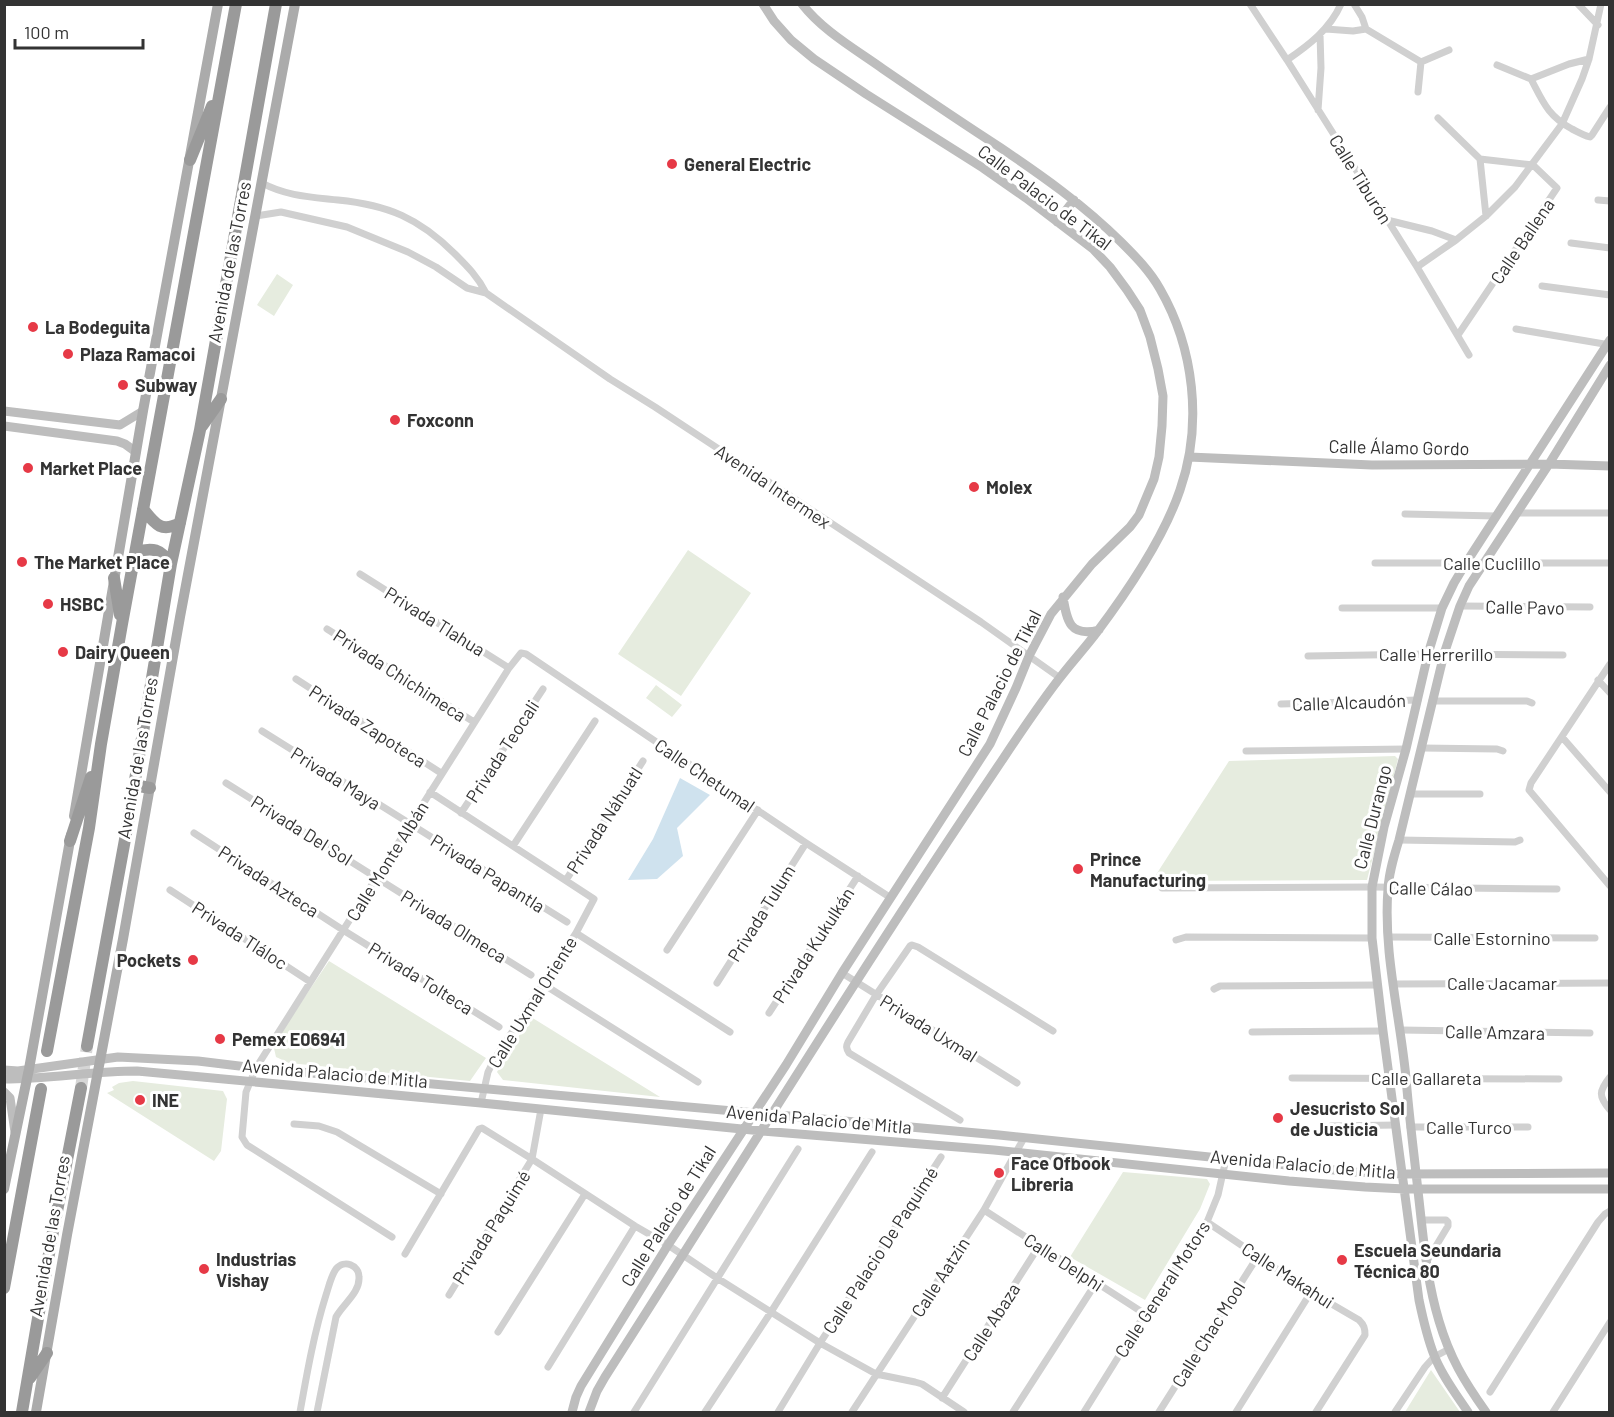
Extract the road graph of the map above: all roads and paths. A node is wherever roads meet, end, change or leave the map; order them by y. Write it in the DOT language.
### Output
graph roads {
  1 [pos="218,4"];
  2 [pos="236,4"];
  3 [pos="276,4"];
  4 [pos="295,4"];
  5 [pos="763,4"];
  6 [pos="801,4"];
  7 [pos="1250,4"];
  8 [pos="1341,4"];
  9 [pos="1353,4"];
  10 [pos="1578,4"];
  11 [pos="1601,7"];
  12 [pos="1610,10"];
  13 [pos="1598,26"];
  14 [pos="1326,29"];
  15 [pos="1366,29"];
  16 [pos="1320,34"];
  17 [pos="1449,50"];
  18 [pos="1588,59"];
  19 [pos="1287,60"];
  20 [pos="1421,62"];
  21 [pos="1497,65"];
  22 [pos="1532,79"];
  23 [pos="222,83"];
  24 [pos="1418,92"];
  25 [pos="1610,107"];
  26 [pos="1318,110"];
  27 [pos="1438,118"];
  28 [pos="1562,124"];
  29 [pos="1480,159"];
  30 [pos="190,160"];
  31 [pos="1533,165"];
  32 [pos="262,183"];
  33 [pos="1074,200"];
  34 [pos="1598,200"];
  35 [pos="1610,201"];
  36 [pos="256,216"];
  37 [pos="1486,216"];
  38 [pos="1387,220"];
  39 [pos="1057,222"];
  40 [pos="1456,240"];
  41 [pos="1571,243"];
  42 [pos="1610,248"];
  43 [pos="1417,267"];
  44 [pos="1542,286"];
  45 [pos="486,293"];
  46 [pos="1610,295"];
  47 [pos="1516,329"];
  48 [pos="1458,335"];
  49 [pos="1609,343"];
  50 [pos="1469,355"];
  51 [pos="1610,365"];
  52 [pos="221,399"];
  53 [pos="4,411"];
  54 [pos="143,411"];
  55 [pos="120,425"];
  56 [pos="4,426"];
  57 [pos="200,430"];
  58 [pos="117,441"];
  59 [pos="136,452"];
  60 [pos="1189,457"];
  61 [pos="1529,464"];
  62 [pos="1549,464"];
  63 [pos="1609,465"];
  64 [pos="143,509"];
  65 [pos="1516,513"];
  66 [pos="1610,513"];
  67 [pos="1405,514"];
  68 [pos="1496,516"];
  69 [pos="180,523"];
  70 [pos="135,552"];
  71 [pos="1483,562"];
  72 [pos="1375,563"];
  73 [pos="1466,563"];
  74 [pos="1610,563"];
  75 [pos="171,564"];
  76 [pos="360,574"];
  77 [pos="114,578"];
  78 [pos="1063,597"];
  79 [pos="1460,606"];
  80 [pos="1590,607"];
  81 [pos="1342,608"];
  82 [pos="1442,608"];
  83 [pos="122,624"];
  84 [pos="327,628"];
  85 [pos="1099,630"];
  86 [pos="1428,654"];
  87 [pos="1444,654"];
  88 [pos="519,655"];
  89 [pos="1563,655"];
  90 [pos="1029,656"];
  91 [pos="1308,656"];
  92 [pos="1610,664"];
  93 [pos="509,668"];
  94 [pos="1059,678"];
  95 [pos="296,679"];
  96 [pos="1599,680"];
  97 [pos="543,690"];
  98 [pos="1610,693"];
  99 [pos="1418,700"];
  100 [pos="1432,701"];
  101 [pos="1532,703"];
  102 [pos="1281,704"];
  103 [pos="595,721"];
  104 [pos="474,722"];
  105 [pos="262,731"];
  106 [pos="1562,736"];
  107 [pos="101,744"];
  108 [pos="1422,748"];
  109 [pos="1406,749"];
  110 [pos="1246,751"];
  111 [pos="1503,751"];
  112 [pos="643,761"];
  113 [pos="441,773"];
  114 [pos="226,783"];
  115 [pos="134,785"];
  116 [pos="150,788"];
  117 [pos="430,792"];
  118 [pos="1610,792"];
  119 [pos="1410,794"];
  120 [pos="1480,794"];
  121 [pos="758,810"];
  122 [pos="461,813"];
  123 [pos="410,825"];
  124 [pos="194,833"];
  125 [pos="1399,840"];
  126 [pos="1520,840"];
  127 [pos="70,841"];
  128 [pos="806,843"];
  129 [pos="513,846"];
  130 [pos="858,876"];
  131 [pos="377,878"];
  132 [pos="566,879"];
  133 [pos="1610,886"];
  134 [pos="1372,887"];
  135 [pos="1162,888"];
  136 [pos="1388,888"];
  137 [pos="170,890"];
  138 [pos="1557,890"];
  139 [pos="891,898"];
  140 [pos="567,922"];
  141 [pos="343,930"];
  142 [pos="576,933"];
  143 [pos="1372,938"];
  144 [pos="1388,938"];
  145 [pos="1595,939"];
  146 [pos="1176,940"];
  147 [pos="667,950"];
  148 [pos="842,974"];
  149 [pos="531,975"];
  150 [pos="309,981"];
  151 [pos="855,982"];
  152 [pos="717,983"];
  153 [pos="1610,983"];
  154 [pos="543,984"];
  155 [pos="1394,984"];
  156 [pos="1378,985"];
  157 [pos="1214,989"];
  158 [pos="876,995"];
  159 [pos="770,1013"];
  160 [pos="499,1027"];
  161 [pos="1401,1030"];
  162 [pos="1053,1031"];
  163 [pos="1383,1031"];
  164 [pos="730,1032"];
  165 [pos="1252,1032"];
  166 [pos="1590,1033"];
  167 [pos="87,1046"];
  168 [pos="47,1051"];
  169 [pos="100,1059"];
  170 [pos="256,1068"];
  171 [pos="4,1070"];
  172 [pos="98,1073"];
  173 [pos="28,1074"];
  174 [pos="1610,1077"];
  175 [pos="1292,1078"];
  176 [pos="1390,1078"];
  177 [pos="1406,1078"];
  178 [pos="4,1079"];
  179 [pos="1559,1079"];
  180 [pos="249,1082"];
  181 [pos="698,1082"];
  182 [pos="1017,1083"];
  183 [pos="81,1088"];
  184 [pos="483,1088"];
  185 [pos="41,1089"];
  186 [pos="4,1092"];
  187 [pos="481,1102"];
  188 [pos="541,1109"];
  189 [pos="1610,1110"];
  190 [pos="755,1113"];
  191 [pos="773,1115"];
  192 [pos="960,1120"];
  193 [pos="294,1124"];
  194 [pos="1396,1125"];
  195 [pos="1331,1126"];
  196 [pos="1410,1127"];
  197 [pos="1528,1127"];
  198 [pos="743,1129"];
  199 [pos="762,1131"];
  200 [pos="16,1137"];
  201 [pos="1024,1138"];
  202 [pos="798,1149"];
  203 [pos="872,1152"];
  204 [pos="1016,1153"];
  205 [pos="941,1157"];
  206 [pos="532,1159"];
  207 [pos="1226,1159"];
  208 [pos="1416,1173"];
  209 [pos="1610,1173"];
  210 [pos="1224,1174"];
  211 [pos="1402,1174"];
  212 [pos="4,1189"];
  213 [pos="1418,1189"];
  214 [pos="1610,1189"];
  215 [pos="1405,1190"];
  216 [pos="441,1194"];
  217 [pos="585,1194"];
  218 [pos="984,1210"];
  219 [pos="1610,1211"];
  220 [pos="1421,1220"];
  221 [pos="1207,1222"];
  222 [pos="635,1226"];
  223 [pos="392,1237"];
  224 [pos="668,1245"];
  225 [pos="1040,1246"];
  226 [pos="405,1254"];
  227 [pos="683,1256"];
  228 [pos="1258,1256"];
  229 [pos="1427,1261"];
  230 [pos="717,1278"];
  231 [pos="1096,1283"];
  232 [pos="4,1288"];
  233 [pos="1311,1292"];
  234 [pos="449,1295"];
  235 [pos="771,1312"];
  236 [pos="1145,1314"];
  237 [pos="1610,1322"];
  238 [pos="498,1332"];
  239 [pos="820,1343"];
  240 [pos="1449,1349"];
  241 [pos="47,1353"];
  242 [pos="1434,1357"];
  243 [pos="548,1367"];
  244 [pos="876,1374"];
  245 [pos="27,1384"];
  246 [pos="1490,1392"];
  247 [pos="576,1397"];
  248 [pos="942,1398"];
  249 [pos="590,1409"];
  250 [pos="22,1413"];
  251 [pos="36,1413"];
  252 [pos="300,1413"];
  253 [pos="317,1413"];
  254 [pos="572,1413"];
  255 [pos="634,1413"];
  256 [pos="705,1413"];
  257 [pos="778,1413"];
  258 [pos="852,1413"];
  259 [pos="964,1413"];
  260 [pos="1013,1413"];
  261 [pos="1084,1413"];
  262 [pos="1159,1413"];
  263 [pos="1236,1413"];
  264 [pos="1316,1413"];
  265 [pos="1395,1413"];
  266 [pos="1468,1413"];
  267 [pos="1486,1413"];
  268 [pos="1553,1413"];
  1 -- 30 [label="main road"];
  2 -- 23 [label="highway, Avenida de las Torres"];
  3 -- 57 [label="highway, Avenida de las Torres"];
  4 -- 32 [label="main road, Avenida de las Torres"];
  5 -- 39 [label="main road, Calle Palacio de Tikal"];
  6 -- 33 [label="main road, Calle Palacio de Tikal"];
  7 -- 19 [label="street, Calle Tiburón"];
  8 -- 14 [label="street"];
  9 -- 15 [label="street"];
  10 -- 13 [label="street"];
  11 -- 12 [label="street"];
  11 -- 13 [label="street"];
  13 -- 18 [label="street"];
  14 -- 15 [label="street"];
  14 -- 16 [label="street"];
  15 -- 20 [label="street"];
  16 -- 19 [label="street"];
  16 -- 26 [label="street"];
  17 -- 20 [label="street"];
  18 -- 22 [label="street"];
  18 -- 28 [label="street"];
  19 -- 26 [label="street, Calle Tiburón"];
  20 -- 24 [label="street"];
  21 -- 22 [label="street"];
  22 -- 28 [label="street"];
  23 -- 30 [label="highway"];
  23 -- 64 [label="highway, Avenida de las Torres"];
  25 -- 28 [label="street"];
  26 -- 38 [label="street, Calle Tiburón"];
  27 -- 29 [label="street"];
  28 -- 31 [label="street"];
  29 -- 31 [label="street"];
  29 -- 37 [label="street"];
  30 -- 54 [label="main road"];
  31 -- 37 [label="street"];
  31 -- 48 [label="street, Calle Ballena"];
  32 -- 36 [label="main road, Avenida de las Torres"];
  32 -- 45 [label="street, Avenida Intermex"];
  33 -- 39 [label="main road"];
  33 -- 60 [label="main road, Calle Palacio de Tikal"];
  34 -- 35 [label="street"];
  36 -- 45 [label="street, Avenida Intermex"];
  36 -- 52 [label="main road, Avenida de las Torres"];
  37 -- 40 [label="street"];
  38 -- 40 [label="street"];
  38 -- 43 [label="street, Calle Tiburón"];
  39 -- 78 [label="main road, Calle Palacio de Tikal"];
  40 -- 43 [label="street"];
  41 -- 42 [label="street"];
  43 -- 48 [label="street, Calle Tiburón"];
  44 -- 46 [label="street"];
  45 -- 90 [label="street, Avenida Intermex"];
  47 -- 49 [label="street"];
  48 -- 50 [label="street, Calle Tiburón"];
  49 -- 61 [label="main road, Calle Durango"];
  51 -- 62 [label="main road, Calle Durango"];
  52 -- 57 [label="highway"];
  52 -- 116 [label="main road, Avenida de las Torres"];
  53 -- 55 [label="main road"];
  54 -- 55 [label="main road"];
  54 -- 59 [label="main road"];
  55 -- 58 [label="main road"];
  56 -- 58 [label="main road"];
  57 -- 69 [label="highway, Avenida de las Torres"];
  58 -- 59 [label="main road"];
  59 -- 77 [label="main road"];
  60 -- 61 [label="main road, Calle Álamo Gordo"];
  60 -- 85 [label="main road, Calle Palacio de Tikal"];
  61 -- 62 [label="main road, Calle Álamo Gordo"];
  61 -- 68 [label="main road, Calle Durango"];
  62 -- 63 [label="main road, Calle Álamo Gordo"];
  62 -- 65 [label="main road, Calle Durango"];
  64 -- 69 [label="highway"];
  64 -- 70 [label="highway, Avenida de las Torres"];
  65 -- 66 [label="street"];
  65 -- 71 [label="main road, Calle Durango"];
  67 -- 68 [label="street"];
  68 -- 73 [label="main road, Calle Durango"];
  69 -- 75 [label="highway, Avenida de las Torres"];
  70 -- 75 [label="highway"];
  70 -- 83 [label="highway, Avenida de las Torres"];
  71 -- 73 [label="street, Calle Cuclillo"];
  71 -- 74 [label="street, Calle Cuclillo"];
  71 -- 79 [label="main road, Calle Durango"];
  72 -- 73 [label="street, Calle Cuclillo"];
  73 -- 82 [label="main road, Calle Durango"];
  75 -- 115 [label="highway, Avenida de las Torres"];
  76 -- 93 [label="street, Privada Tlahua"];
  77 -- 83 [label="highway"];
  77 -- 127 [label="main road"];
  78 -- 85 [label="main road"];
  78 -- 90 [label="main road, Calle Palacio de Tikal"];
  79 -- 80 [label="street, Calle Pavo"];
  79 -- 87 [label="main road, Calle Durango"];
  81 -- 82 [label="street"];
  82 -- 86 [label="main road, Calle Durango"];
  83 -- 107 [label="highway, Avenida de las Torres"];
  84 -- 104 [label="street, Privada Chichimeca"];
  85 -- 94 [label="main road, Calle Palacio de Tikal"];
  86 -- 87 [label="street, Calle Herrerillo"];
  86 -- 91 [label="street, Calle Herrerillo"];
  86 -- 99 [label="main road, Calle Durango"];
  87 -- 89 [label="street, Calle Herrerillo"];
  87 -- 100 [label="main road, Calle Durango"];
  88 -- 93 [label="street, Calle Monte Albán"];
  88 -- 121 [label="street, Calle Chetumal"];
  90 -- 94 [label="street, Avenida Intermex"];
  90 -- 139 [label="main road, Calle Palacio de Tikal"];
  92 -- 96 [label="street"];
  93 -- 104 [label="street, Calle Monte Albán"];
  94 -- 151 [label="main road, Calle Palacio de Tikal"];
  95 -- 113 [label="street, Privada Zapoteca"];
  96 -- 98 [label="street"];
  96 -- 106 [label="street"];
  97 -- 122 [label="street, Privada Teocali"];
  99 -- 102 [label="street, Calle Alcaudón"];
  99 -- 109 [label="main road, Calle Durango"];
  100 -- 101 [label="street, Calle Alcaudón"];
  100 -- 108 [label="main road, Calle Durango"];
  103 -- 129 [label="street"];
  104 -- 113 [label="street, Calle Monte Albán"];
  105 -- 123 [label="street, Privada Maya"];
  106 -- 118 [label="street"];
  106 -- 133 [label="street"];
  107 -- 127 [label="highway"];
  107 -- 168 [label="highway, Avenida de las Torres"];
  108 -- 111 [label="street"];
  108 -- 119 [label="main road, Calle Durango"];
  109 -- 110 [label="street"];
  109 -- 134 [label="main road, Calle Durango"];
  112 -- 132 [label="street, Privada Náhuatl"];
  113 -- 117 [label="street, Calle Monte Albán"];
  114 -- 131 [label="street, Privada Del Sol"];
  115 -- 116 [label="highway"];
  115 -- 167 [label="highway, Avenida de las Torres"];
  116 -- 169 [label="main road, Avenida de las Torres"];
  117 -- 122 [label="street"];
  117 -- 123 [label="street, Calle Monte Albán"];
  119 -- 120 [label="street"];
  119 -- 125 [label="main road, Calle Durango"];
  121 -- 128 [label="street, Calle Chetumal"];
  121 -- 147 [label="street"];
  122 -- 129 [label="street"];
  123 -- 131 [label="street, Calle Monte Albán"];
  123 -- 140 [label="street, Privada Papantla"];
  124 -- 141 [label="street, Privada Azteca"];
  125 -- 126 [label="street"];
  125 -- 136 [label="main road, Calle Durango"];
  127 -- 173 [label="main road"];
  128 -- 130 [label="street, Calle Chetumal"];
  128 -- 152 [label="street, Privada Tulum"];
  129 -- 132 [label="street"];
  130 -- 139 [label="street, Calle Chetumal"];
  130 -- 159 [label="street, Privada Kukulkán"];
  131 -- 141 [label="street, Calle Monte Albán"];
  131 -- 149 [label="street, Privada Olmeca"];
  132 -- 142 [label="street, Calle Uxmal Oriente"];
  134 -- 135 [label="street, Calle Cálao"];
  134 -- 136 [label="street, Calle Cálao"];
  134 -- 143 [label="main road, Calle Durango"];
  136 -- 138 [label="street, Calle Cálao"];
  136 -- 144 [label="main road, Calle Durango"];
  137 -- 150 [label="street, Privada Tláloc"];
  139 -- 148 [label="main road, Calle Palacio de Tikal"];
  141 -- 150 [label="street, Calle Monte Albán"];
  141 -- 160 [label="street, Privada Tolteca"];
  142 -- 154 [label="street, Calle Uxmal Oriente"];
  142 -- 164 [label="street"];
  143 -- 146 [label="street"];
  143 -- 156 [label="main road, Calle Durango"];
  144 -- 145 [label="street, Calle Estornino"];
  144 -- 155 [label="main road, Calle Durango"];
  148 -- 151 [label="street, Privada Uxmal"];
  148 -- 190 [label="main road, Calle Palacio de Tikal"];
  150 -- 170 [label="street, Calle Monte Albán"];
  151 -- 158 [label="street, Privada Uxmal"];
  151 -- 191 [label="main road, Calle Palacio de Tikal"];
  153 -- 155 [label="street, Calle Jacamar"];
  154 -- 181 [label="street"];
  154 -- 184 [label="street, Calle Uxmal Oriente"];
  155 -- 161 [label="main road, Calle Durango"];
  156 -- 157 [label="street"];
  156 -- 163 [label="main road, Calle Durango"];
  158 -- 162 [label="street"];
  158 -- 182 [label="street, Privada Uxmal"];
  158 -- 192 [label="street"];
  161 -- 166 [label="street, Calle Amzara"];
  161 -- 177 [label="main road, Calle Durango"];
  163 -- 165 [label="street"];
  163 -- 176 [label="main road, Calle Durango"];
  169 -- 170 [label="main road, Avenida Palacio de Mitla"];
  169 -- 172 [label="main road, Avenida de las Torres"];
  169 -- 173 [label="main road, Avenida Palacio de Mitla"];
  170 -- 180 [label="street, Calle Monte Albán"];
  170 -- 184 [label="main road, Avenida Palacio de Mitla"];
  171 -- 173 [label="main road"];
  172 -- 173 [label="main road, Avenida Palacio de Mitla"];
  172 -- 180 [label="main road, Avenida Palacio de Mitla"];
  172 -- 241 [label="main road, Avenida de las Torres"];
  173 -- 178 [label="main road"];
  173 -- 200 [label="main road"];
  174 -- 189 [label="street"];
  175 -- 176 [label="street, Calle Gallareta"];
  176 -- 177 [label="street, Calle Gallareta"];
  176 -- 194 [label="main road, Calle Durango"];
  177 -- 179 [label="street, Calle Gallareta"];
  177 -- 196 [label="main road, Calle Durango"];
  180 -- 187 [label="main road, Avenida Palacio de Mitla"];
  180 -- 223 [label="street, Calle Monte Albán"];
  183 -- 245 [label="highway, Avenida de las Torres"];
  184 -- 187 [label="street, Calle Uxmal Oriente"];
  184 -- 190 [label="main road, Avenida Palacio de Mitla"];
  185 -- 232 [label="highway, Avenida de las Torres"];
  186 -- 200 [label="main road"];
  187 -- 188 [label="main road, Avenida Palacio de Mitla"];
  188 -- 198 [label="main road, Avenida Palacio de Mitla"];
  188 -- 206 [label="street"];
  190 -- 191 [label="main road, Avenida Palacio de Mitla"];
  190 -- 198 [label="main road, Calle Palacio de Tikal"];
  191 -- 199 [label="main road, Calle Palacio de Tikal"];
  191 -- 201 [label="main road, Avenida Palacio de Mitla"];
  193 -- 216 [label="street"];
  194 -- 195 [label="street"];
  194 -- 211 [label="main road, Calle Durango"];
  196 -- 197 [label="street, Calle Turco"];
  196 -- 208 [label="main road, Calle Durango"];
  198 -- 199 [label="main road, Avenida Palacio de Mitla"];
  198 -- 224 [label="main road, Calle Palacio de Tikal"];
  199 -- 204 [label="main road, Avenida Palacio de Mitla"];
  199 -- 227 [label="main road, Calle Palacio de Tikal"];
  200 -- 212 [label="main road"];
  201 -- 204 [label="street, Calle Aatzin"];
  201 -- 207 [label="main road, Avenida Palacio de Mitla"];
  202 -- 230 [label="street"];
  203 -- 235 [label="street"];
  204 -- 210 [label="main road, Avenida Palacio de Mitla"];
  204 -- 218 [label="street, Calle Aatzin"];
  205 -- 239 [label="street, Calle Palacio De Paquimé"];
  206 -- 216 [label="street, Calle Palacio De Paquimé"];
  206 -- 217 [label="street, Calle Palacio De Paquimé"];
  206 -- 234 [label="street, Privada Paquimé"];
  207 -- 210 [label="street, Calle General Motors"];
  207 -- 211 [label="main road, Avenida Palacio de Mitla"];
  208 -- 209 [label="main road, Avenida Palacio de Mitla"];
  208 -- 211 [label="main road, Avenida Palacio de Mitla"];
  208 -- 213 [label="main road, Calle Durango"];
  210 -- 215 [label="main road, Avenida Palacio de Mitla"];
  210 -- 221 [label="street, Calle General Motors"];
  211 -- 215 [label="main road, Calle Durango"];
  213 -- 214 [label="main road, Avenida Palacio de Mitla"];
  213 -- 215 [label="main road, Avenida Palacio de Mitla"];
  213 -- 220 [label="main road, Calle Durango"];
  215 -- 242 [label="main road, Calle Durango"];
  216 -- 226 [label="street, Calle Palacio De Paquimé"];
  217 -- 222 [label="street, Calle Palacio De Paquimé"];
  217 -- 238 [label="street"];
  218 -- 225 [label="street, Calle Delphi"];
  218 -- 244 [label="street, Calle Aatzin"];
  219 -- 246 [label="street"];
  220 -- 229 [label="main road, Calle Durango"];
  220 -- 229 [label="street"];
  221 -- 228 [label="street, Calle Makahui"];
  221 -- 236 [label="street, Calle General Motors"];
  222 -- 224 [label="street, Calle Palacio De Paquimé"];
  222 -- 243 [label="street"];
  224 -- 227 [label="street, Calle Palacio De Paquimé"];
  224 -- 247 [label="main road, Calle Palacio de Tikal"];
  225 -- 231 [label="street, Calle Delphi"];
  225 -- 248 [label="street, Calle Abaza"];
  227 -- 230 [label="street, Calle Palacio De Paquimé"];
  227 -- 249 [label="main road, Calle Palacio de Tikal"];
  228 -- 233 [label="street, Calle Makahui"];
  228 -- 262 [label="street, Calle Chac Mool"];
  229 -- 240 [label="main road, Calle Durango"];
  230 -- 235 [label="street, Calle Palacio De Paquimé"];
  230 -- 255 [label="street"];
  231 -- 236 [label="street, Calle Delphi"];
  231 -- 260 [label="street"];
  233 -- 263 [label="street"];
  233 -- 264 [label="street, Calle Makahui"];
  235 -- 239 [label="street, Calle Palacio De Paquimé"];
  235 -- 256 [label="street"];
  236 -- 261 [label="street, Calle General Motors"];
  237 -- 268 [label="street"];
  239 -- 244 [label="street, Calle Palacio De Paquimé"];
  239 -- 257 [label="street, Calle Palacio De Paquimé"];
  240 -- 242 [label="street"];
  240 -- 267 [label="main road, Calle Durango"];
  241 -- 245 [label="highway"];
  241 -- 251 [label="main road, Avenida de las Torres"];
  242 -- 265 [label="street"];
  242 -- 266 [label="main road, Calle Durango"];
  244 -- 248 [label="street, Calle Palacio De Paquimé"];
  244 -- 258 [label="street, Calle Aatzin"];
  245 -- 250 [label="highway, Avenida de las Torres"];
  247 -- 249 [label="main road"];
  247 -- 254 [label="main road, Calle Palacio de Tikal"];
  248 -- 259 [label="street, Calle Palacio De Paquimé"];
  252 -- 253 [label="street"];
}
